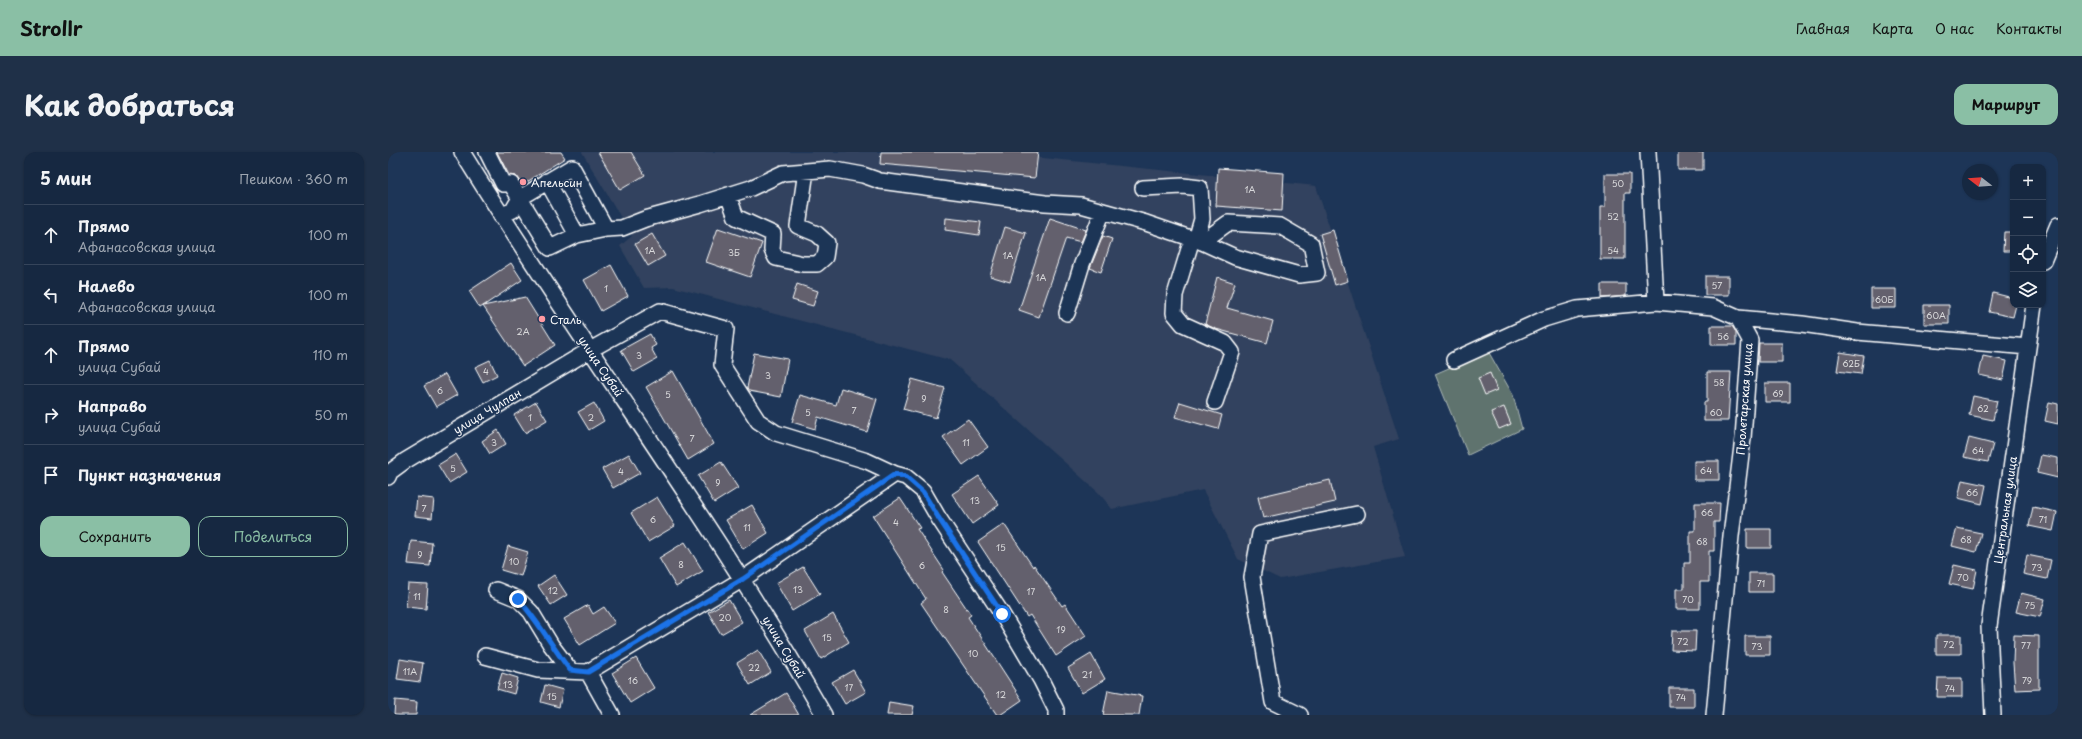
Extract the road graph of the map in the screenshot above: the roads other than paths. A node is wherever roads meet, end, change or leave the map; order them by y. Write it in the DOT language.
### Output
graph roads {
  1 [pos="462,152"];
  2 [pos="487,152"];
  3 [pos="1648,152"];
  4 [pos="806,171"];
  5 [pos="547,181"];
  6 [pos="1143,188"];
  7 [pos="728,195"];
  8 [pos="520,198"];
  9 [pos="1103,211"];
  10 [pos="502,216"];
  11 [pos="2058,225"];
  12 [pos="606,229"];
  13 [pos="577,235"];
  14 [pos="1196,240"];
  15 [pos="550,248"];
  16 [pos="2046,254"];
  17 [pos="530,260"];
  18 [pos="1656,302"];
  19 [pos="2034,308"];
  20 [pos="1067,313"];
  21 [pos="1738,318"];
  22 [pos="2028,347"];
  23 [pos="590,350"];
  24 [pos="1454,360"];
  25 [pos="1215,402"];
  26 [pos="895,474"];
  27 [pos="388,477"];
  28 [pos="1357,514"];
  29 [pos="743,579"];
  30 [pos="496,590"];
  31 [pos="485,656"];
  32 [pos="570,670"];
  33 [pos="588,672"];
  34 [pos="612,715"];
  35 [pos="824,715"];
  36 [pos="1056,715"];
  37 [pos="1300,715"];
  38 [pos="1714,715"];
  39 [pos="1992,715"];
  1 -- 10 [label="street, улица Субай"];
  2 -- 8 [label="street"];
  3 -- 18 [label="street"];
  4 -- 7 [label="street"];
  4 -- 7 [label="street"];
  4 -- 9 [label="street"];
  5 -- 8 [label="street"];
  5 -- 12 [label="street"];
  5 -- 13 [label="street"];
  6 -- 14 [label="street"];
  7 -- 12 [label="street"];
  8 -- 10 [label="street"];
  8 -- 15 [label="street"];
  9 -- 14 [label="street"];
  9 -- 20 [label="street"];
  10 -- 17 [label="street, улица Субай"];
  11 -- 16 [label="street"];
  12 -- 13 [label="street"];
  13 -- 15 [label="street"];
  14 -- 14 [label="street"];
  14 -- 25 [label="street"];
  15 -- 17 [label="street"];
  17 -- 23 [label="street, улица Субай"];
  18 -- 21 [label="street"];
  18 -- 24 [label="street"];
  19 -- 22 [label="street, Центральная улица"];
  21 -- 22 [label="street"];
  21 -- 38 [label="street, Пролетарская улица"];
  22 -- 39 [label="street, Центральная улица"];
  23 -- 26 [label="street, улица Чулпан"];
  23 -- 27 [label="street, улица Чулпан"];
  23 -- 29 [label="street, улица Субай"];
  26 -- 29 [label="street"];
  26 -- 36 [label="street"];
  28 -- 37 [label="street"];
  29 -- 33 [label="street"];
  29 -- 35 [label="street, улица Субай"];
  30 -- 32 [label="street"];
  31 -- 32 [label="street"];
  32 -- 33 [label="street"];
  33 -- 34 [label="street"];
}
